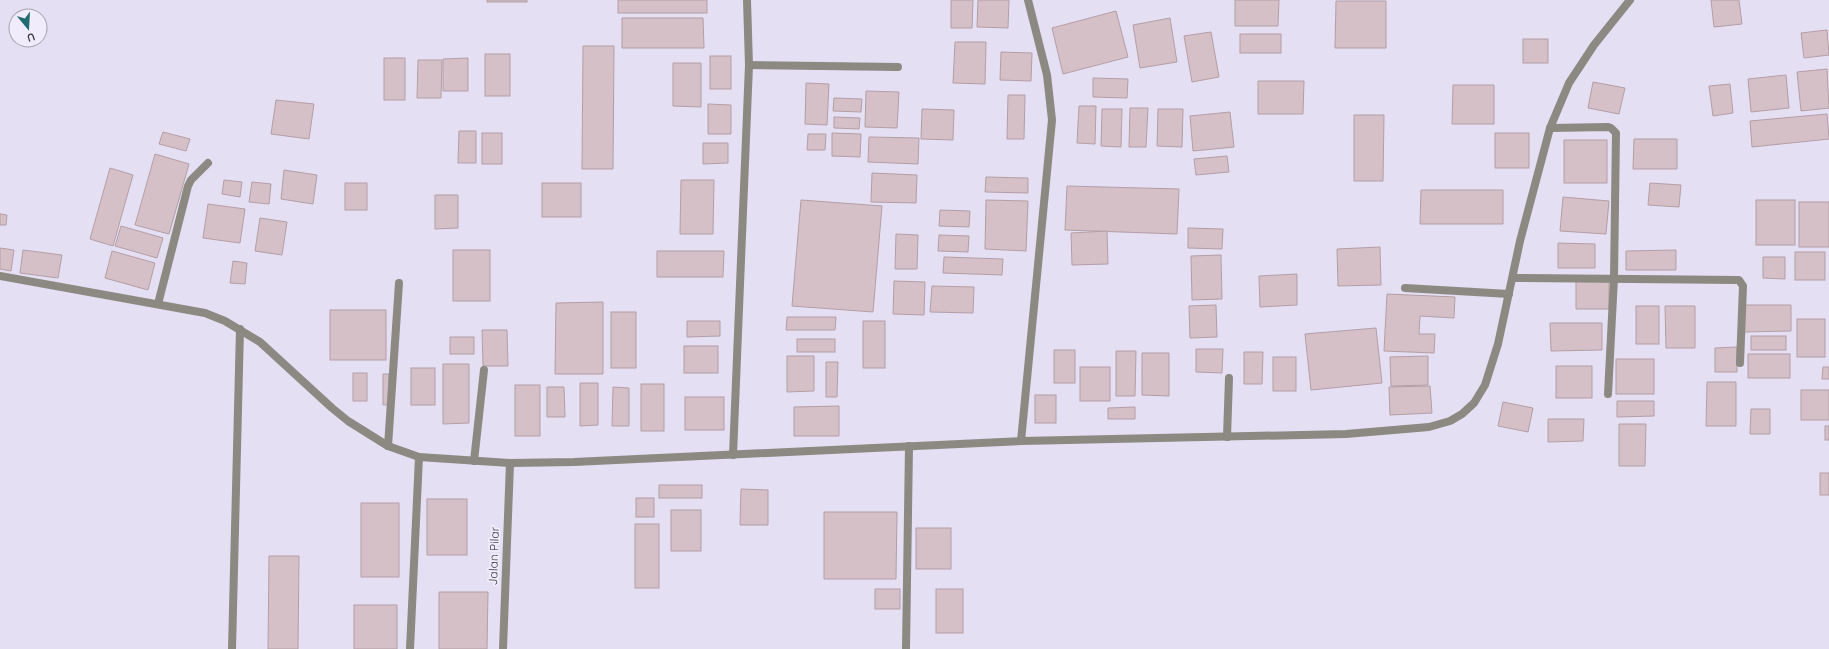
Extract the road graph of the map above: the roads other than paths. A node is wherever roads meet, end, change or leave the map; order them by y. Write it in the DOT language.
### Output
graph roads {
  1 [pos="747,0"];
  2 [pos="1028,0"];
  3 [pos="1630,0"];
  4 [pos="749,65"];
  5 [pos="898,67"];
  6 [pos="1550,128"];
  7 [pos="208,163"];
  8 [pos="0,276"];
  9 [pos="1512,278"];
  10 [pos="1614,278"];
  11 [pos="399,283"];
  12 [pos="1405,288"];
  13 [pos="1509,294"];
  14 [pos="158,304"];
  15 [pos="240,329"];
  16 [pos="1740,363"];
  17 [pos="484,370"];
  18 [pos="1229,378"];
  19 [pos="1608,394"];
  20 [pos="1227,437"];
  21 [pos="1021,441"];
  22 [pos="388,446"];
  23 [pos="909,446"];
  24 [pos="732,455"];
  25 [pos="420,457"];
  26 [pos="474,461"];
  27 [pos="510,463"];
  28 [pos="232,649"];
  29 [pos="410,649"];
  30 [pos="503,649"];
  31 [pos="906,649"];
  1 -- 4 [label="street"];
  2 -- 21 [label="street"];
  3 -- 6 [label="street"];
  4 -- 5 [label="street"];
  4 -- 24 [label="street"];
  6 -- 9 [label="street"];
  6 -- 10 [label="street"];
  7 -- 14 [label="street"];
  8 -- 14 [label="street"];
  9 -- 10 [label="street"];
  9 -- 13 [label="street"];
  10 -- 16 [label="street"];
  10 -- 19 [label="street"];
  11 -- 22 [label="street"];
  12 -- 13 [label="street"];
  13 -- 20 [label="street"];
  14 -- 15 [label="street"];
  15 -- 22 [label="street"];
  15 -- 28 [label="street"];
  17 -- 26 [label="street"];
  18 -- 20 [label="street"];
  20 -- 21 [label="street"];
  21 -- 23 [label="street"];
  22 -- 25 [label="street"];
  23 -- 24 [label="street"];
  23 -- 31 [label="street"];
  24 -- 27 [label="street"];
  25 -- 26 [label="street"];
  25 -- 29 [label="street"];
  26 -- 27 [label="street"];
  27 -- 30 [label="street, Jalan Pilar"];
}
